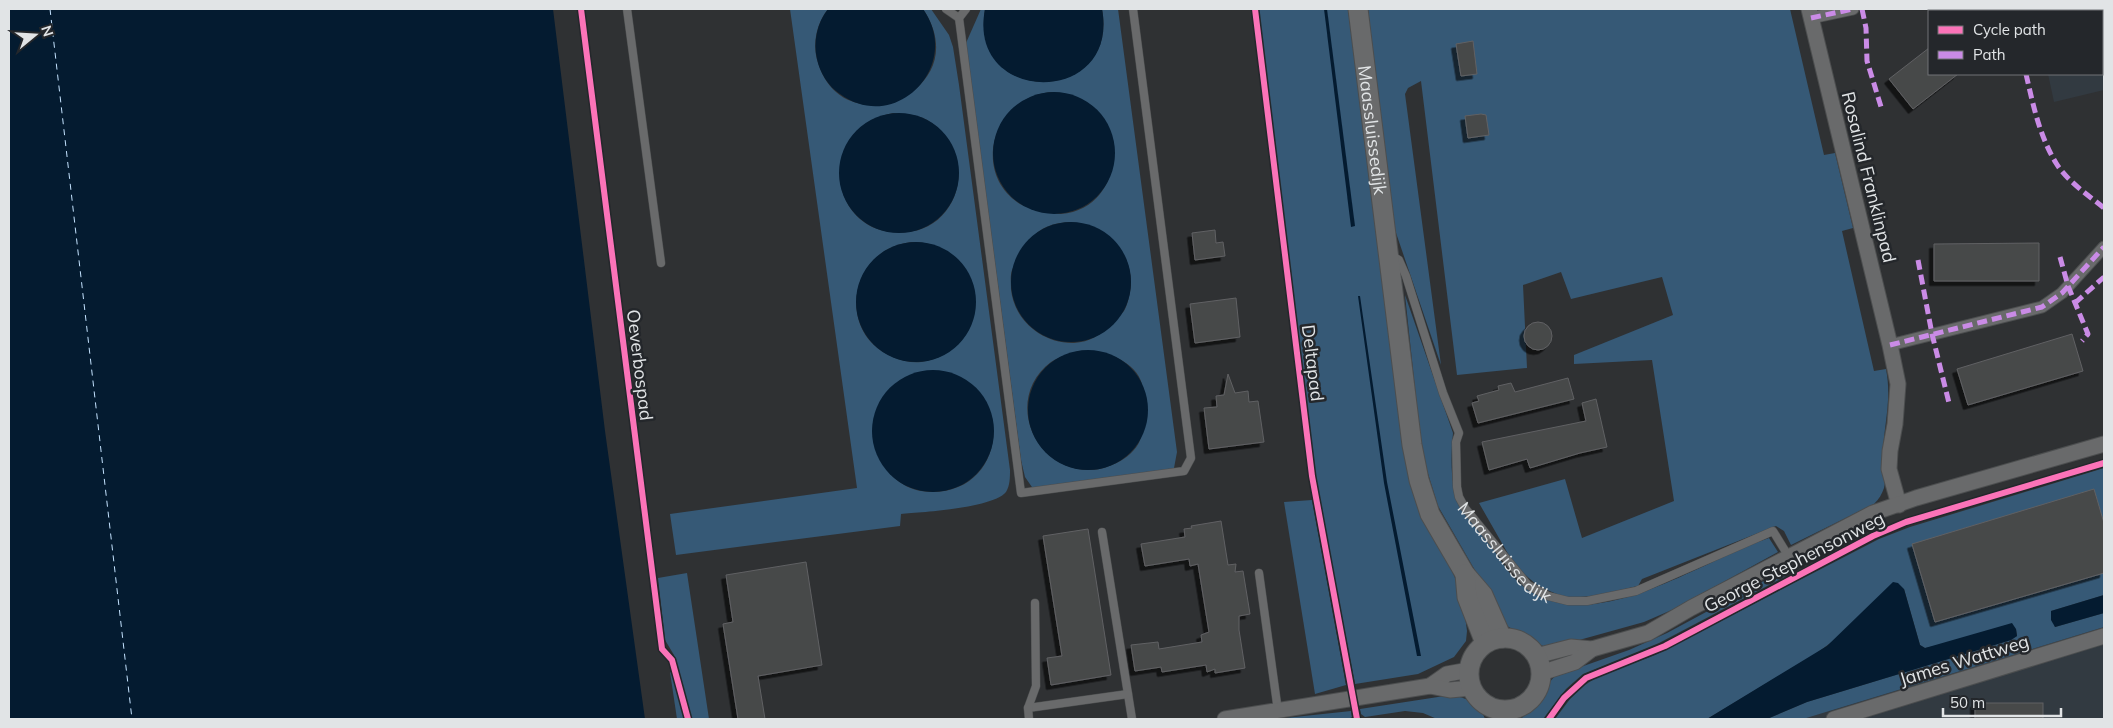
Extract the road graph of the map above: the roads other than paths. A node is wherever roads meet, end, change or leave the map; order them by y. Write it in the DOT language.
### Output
graph roads {
  1 [pos="627,9"];
  2 [pos="946,9"];
  3 [pos="966,9"];
  4 [pos="1133,9"];
  5 [pos="1358,9"];
  6 [pos="1853,9"];
  7 [pos="1810,13"];
  8 [pos="959,18"];
  9 [pos="2104,247"];
  10 [pos="1388,253"];
  11 [pos="661,263"];
  12 [pos="1890,345"];
  13 [pos="2104,444"];
  14 [pos="1899,505"];
  15 [pos="1102,532"];
  16 [pos="1789,558"];
  17 [pos="1259,573"];
  18 [pos="1035,602"];
  19 [pos="2104,636"];
  20 [pos="1493,641"];
  21 [pos="1539,664"];
  22 [pos="1470,679"];
  23 [pos="1128,694"];
  24 [pos="1028,708"];
  25 [pos="1278,710"];
  26 [pos="1505,714"];
  27 [pos="1029,719"];
  28 [pos="1132,719"];
  29 [pos="1225,719"];
  30 [pos="1834,719"];
  1 -- 11 [label="lane"];
  2 -- 8 [label="lane"];
  3 -- 8 [label="lane"];
  4 -- 8 [label="lane"];
  5 -- 10 [label="street, Maassluissedijk"];
  6 -- 7 [label="street, Rosalind Franklinpad"];
  7 -- 12 [label="street, Rosalind Franklinpad"];
  9 -- 12 [label="street"];
  10 -- 16 [label="lane, Maassluissedijk"];
  10 -- 20 [label="street, Maassluissedijk"];
  12 -- 14 [label="street, Rosalind Franklinpad"];
  13 -- 14 [label="street, George Stephensonweg"];
  14 -- 16 [label="street, George Stephensonweg"];
  15 -- 23 [label="lane"];
  16 -- 21 [label="street, George Stephensonweg"];
  17 -- 25 [label="lane"];
  18 -- 24 [label="lane"];
  19 -- 30 [label="street, James Wattweg"];
  20 -- 21 [label="street"];
  20 -- 22 [label="street"];
  21 -- 26 [label="street"];
  22 -- 25 [label="street"];
  22 -- 26 [label="street"];
  23 -- 24 [label="lane"];
  23 -- 28 [label="lane"];
  24 -- 27 [label="lane"];
  25 -- 29 [label="street"];
}
